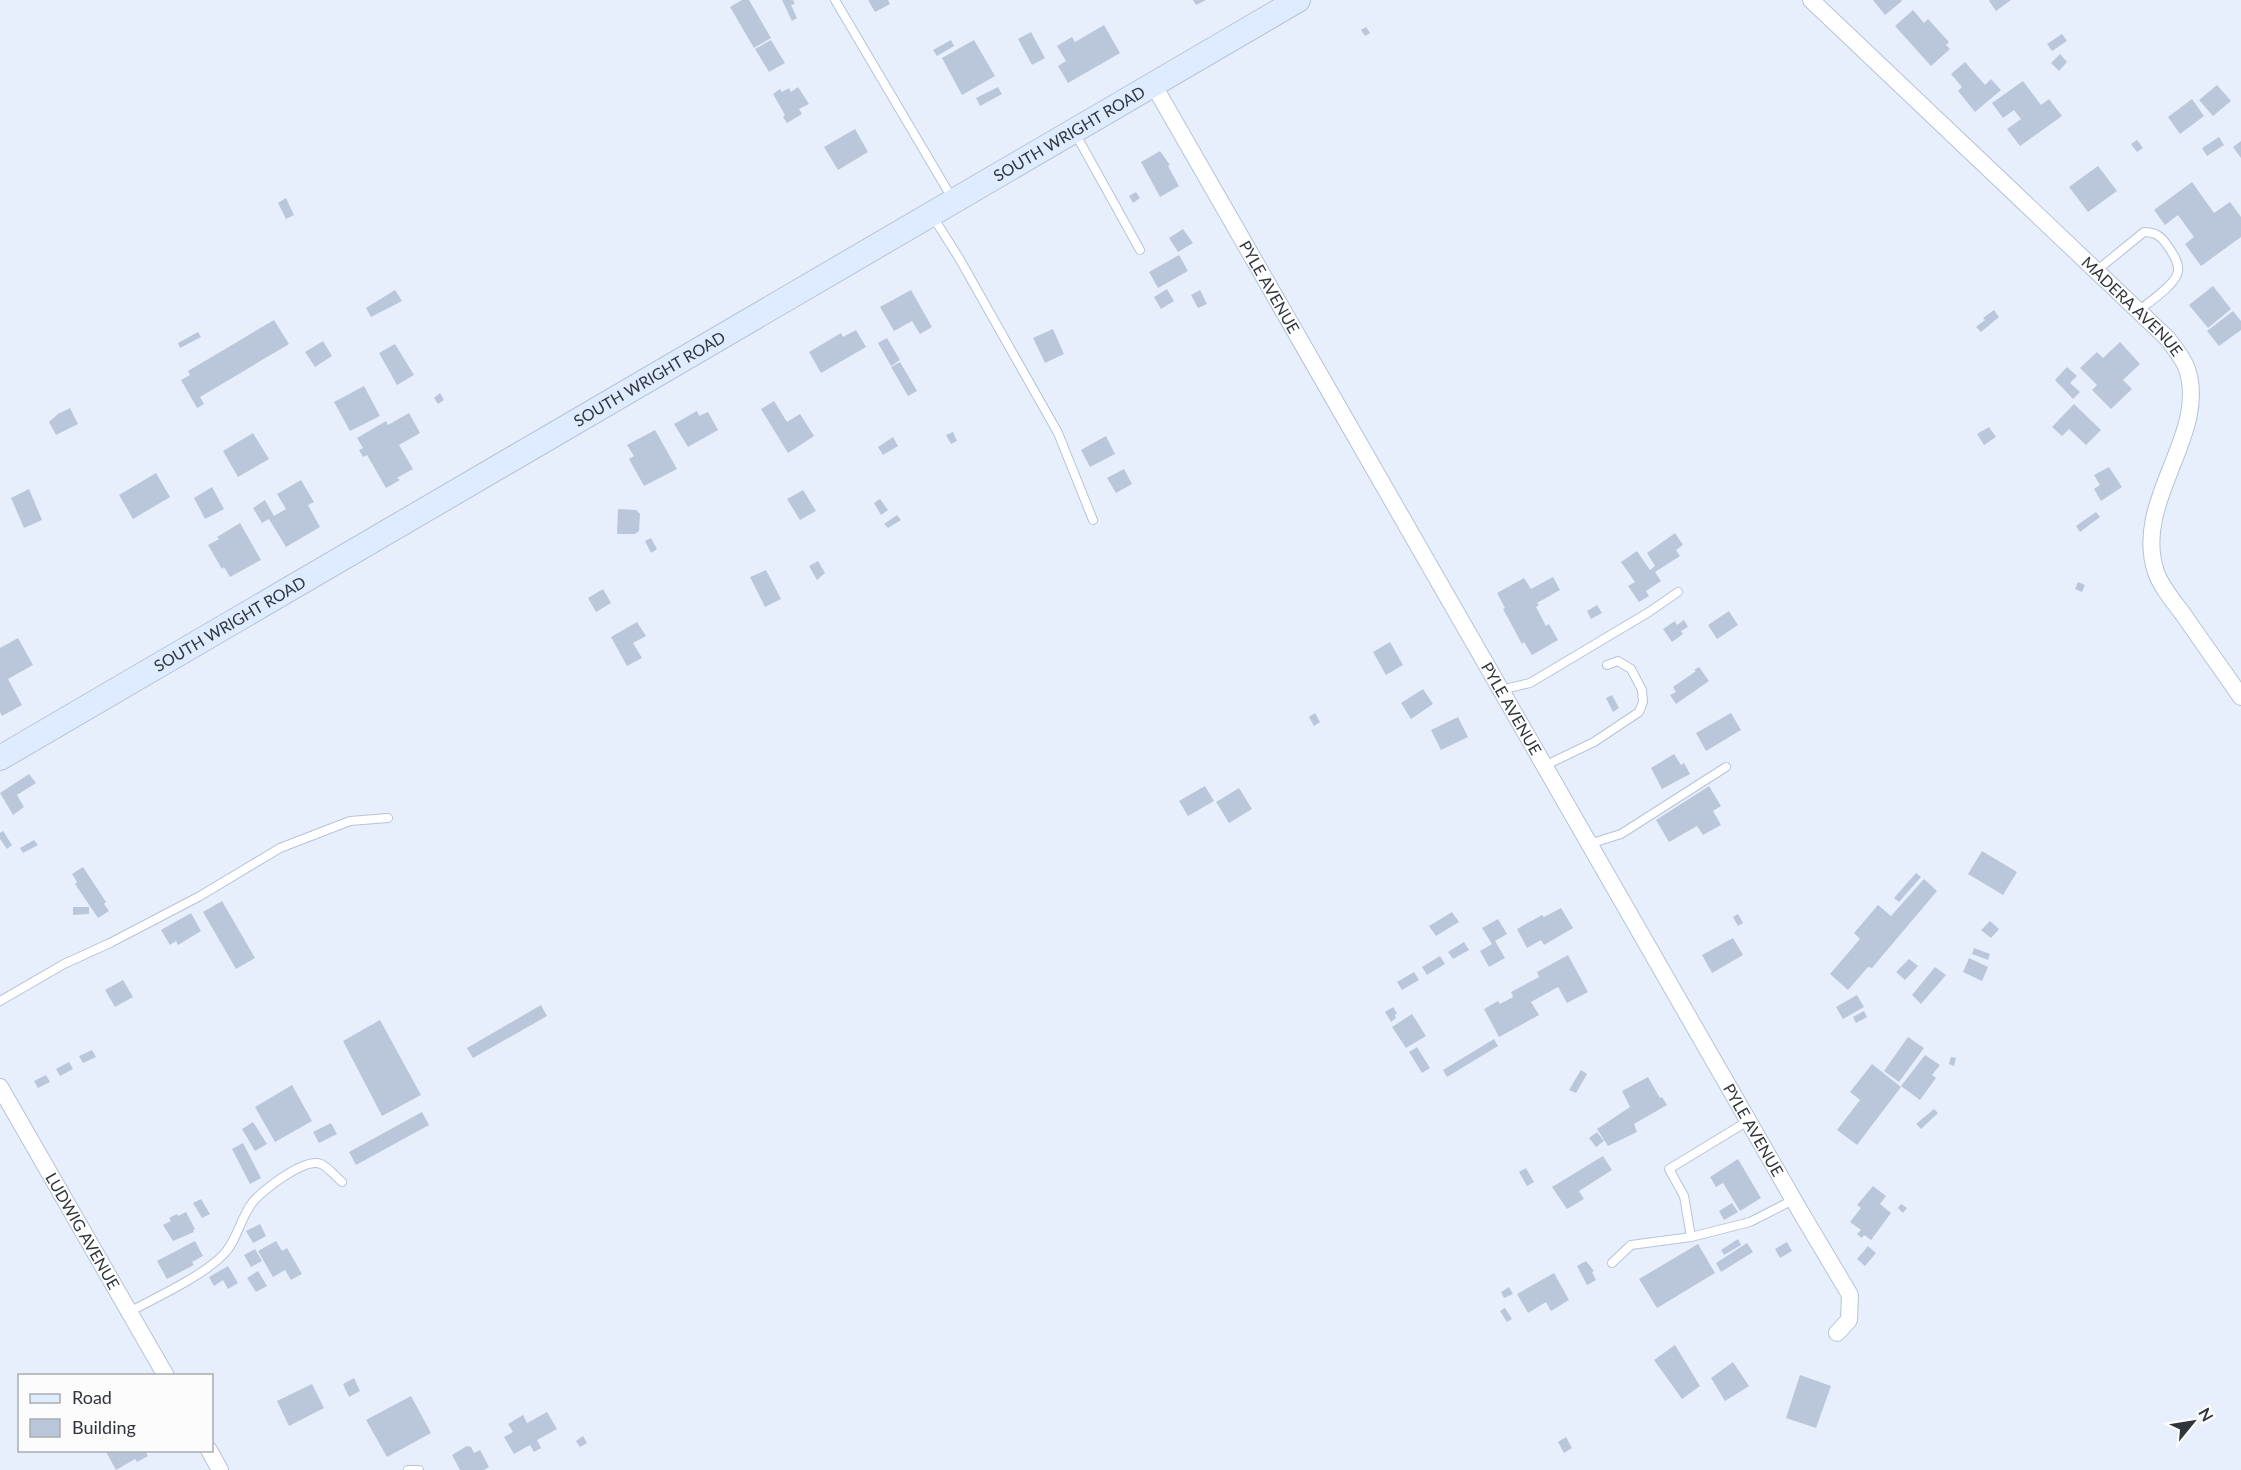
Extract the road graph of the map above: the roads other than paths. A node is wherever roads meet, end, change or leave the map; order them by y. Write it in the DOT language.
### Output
graph roads {
  1 [pos="835,0"];
  2 [pos="1298,0"];
  3 [pos="1811,0"];
  4 [pos="1153,84"];
  5 [pos="1073,130"];
  6 [pos="954,201"];
  7 [pos="931,214"];
  8 [pos="1140,250"];
  9 [pos="2096,271"];
  10 [pos="2138,311"];
  11 [pos="1093,520"];
  12 [pos="1678,592"];
  13 [pos="1607,665"];
  14 [pos="1500,690"];
  15 [pos="2241,697"];
  16 [pos="0,758"];
  17 [pos="1544,766"];
  18 [pos="1726,767"];
  19 [pos="388,818"];
  20 [pos="1589,844"];
  21 [pos="0,1001"];
  22 [pos="0,1087"];
  23 [pos="1748,1121"];
  24 [pos="342,1182"];
  25 [pos="1793,1200"];
  26 [pos="1691,1237"];
  27 [pos="1612,1263"];
  28 [pos="129,1312"];
  29 [pos="1837,1333"];
  30 [pos="165,1374"];
  31 [pos="210,1452"];
  32 [pos="220,1470"];
  33 [pos="408,1470"];
  34 [pos="419,1470"];
  1 -- 6 [label="lane"];
  2 -- 4 [label="main road, SOUTH WRIGHT ROAD"];
  3 -- 9 [label="street, MADERA AVENUE"];
  4 -- 5 [label="main road, SOUTH WRIGHT ROAD"];
  4 -- 14 [label="street, PYLE AVENUE"];
  5 -- 6 [label="main road, SOUTH WRIGHT ROAD"];
  5 -- 8 [label="lane"];
  6 -- 7 [label="main road, SOUTH WRIGHT ROAD"];
  7 -- 11 [label="lane"];
  7 -- 16 [label="main road, SOUTH WRIGHT ROAD"];
  9 -- 10 [label="street, MADERA AVENUE"];
  9 -- 10 [label="lane"];
  10 -- 15 [label="street, MADERA AVENUE"];
  12 -- 14 [label="lane"];
  13 -- 17 [label="lane"];
  14 -- 17 [label="street, PYLE AVENUE"];
  17 -- 20 [label="street, PYLE AVENUE"];
  18 -- 20 [label="lane"];
  19 -- 21 [label="lane"];
  20 -- 23 [label="street, PYLE AVENUE"];
  22 -- 28 [label="street, LUDWIG AVENUE"];
  23 -- 25 [label="street, PYLE AVENUE"];
  23 -- 26 [label="lane"];
  24 -- 28 [label="lane"];
  25 -- 26 [label="lane"];
  25 -- 29 [label="street, PYLE AVENUE"];
  26 -- 27 [label="lane"];
  28 -- 30 [label="street, LUDWIG AVENUE"];
  31 -- 32 [label="street"];
  33 -- 34 [label="lane"];
}
